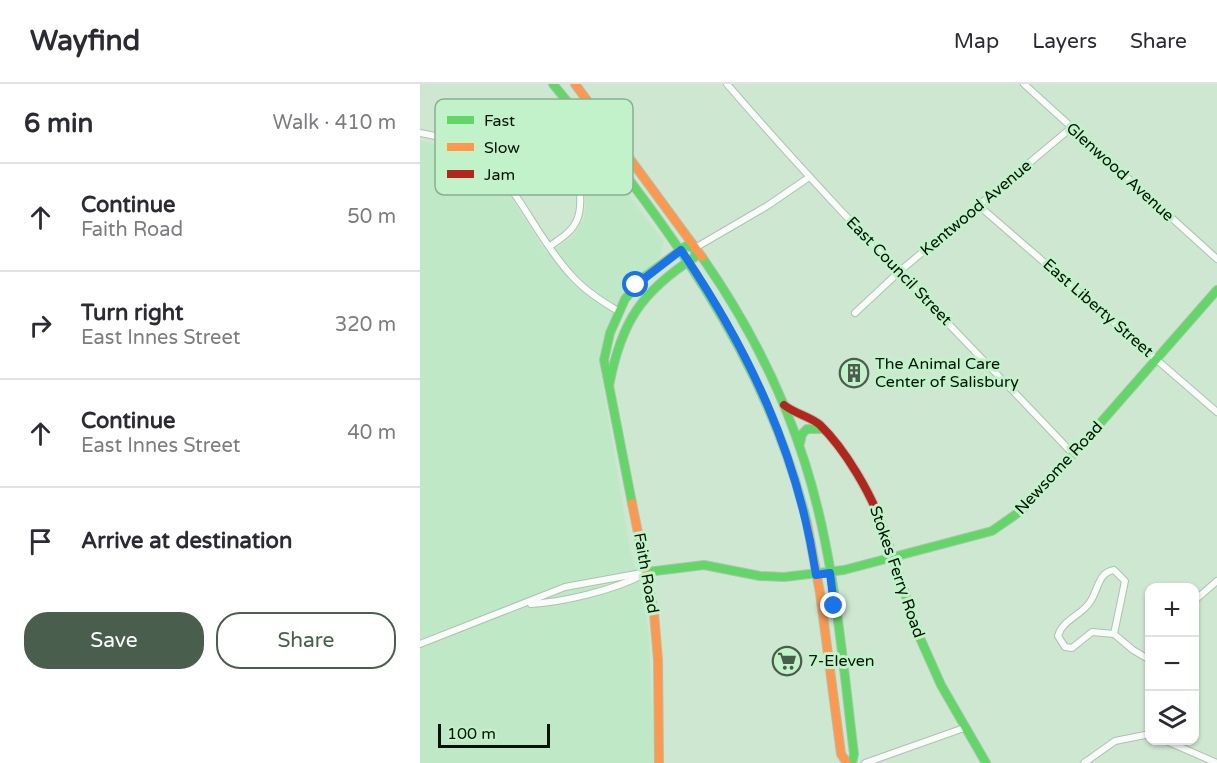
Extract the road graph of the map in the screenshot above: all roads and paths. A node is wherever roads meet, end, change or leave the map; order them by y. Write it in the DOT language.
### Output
graph roads {
  1 [pos="553,84"];
  2 [pos="575,84"];
  3 [pos="727,84"];
  4 [pos="1024,84"];
  5 [pos="565,99"];
  6 [pos="586,99"];
  7 [pos="1071,128"];
  8 [pos="420,134"];
  9 [pos="435,139"];
  10 [pos="633,163"];
  11 [pos="808,178"];
  12 [pos="633,188"];
  13 [pos="516,195"];
  14 [pos="578,195"];
  15 [pos="978,205"];
  16 [pos="550,246"];
  17 [pos="695,248"];
  18 [pos="681,250"];
  19 [pos="1217,259"];
  20 [pos="688,261"];
  21 [pos="900,271"];
  22 [pos="1217,290"];
  23 [pos="618,311"];
  24 [pos="855,313"];
  25 [pos="1157,359"];
  26 [pos="609,386"];
  27 [pos="784,405"];
  28 [pos="1217,412"];
  29 [pos="822,429"];
  30 [pos="802,451"];
  31 [pos="1073,454"];
  32 [pos="894,558"];
  33 [pos="647,572"];
  34 [pos="830,573"];
  35 [pos="816,575"];
  36 [pos="1217,581"];
  37 [pos="1199,597"];
  38 [pos="525,604"];
  39 [pos="1114,633"];
  40 [pos="420,644"];
  41 [pos="1145,658"];
  42 [pos="964,728"];
  43 [pos="1145,735"];
  44 [pos="1173,745"];
  45 [pos="1212,762"];
  46 [pos="659,763"];
  47 [pos="847,763"];
  48 [pos="852,763"];
  49 [pos="865,763"];
  50 [pos="986,763"];
  51 [pos="1084,763"];
  1 -- 5 [label="main road"];
  2 -- 6 [label="main road"];
  3 -- 11 [label="street, East Council Street"];
  4 -- 7 [label="street, Glenwood Avenue"];
  7 -- 15 [label="street, Kentwood Avenue"];
  7 -- 19 [label="street, Glenwood Avenue"];
  8 -- 9 [label="street"];
  10 -- 17 [label="main road"];
  11 -- 17 [label="street, Faith Road"];
  11 -- 21 [label="street, East Council Street"];
  12 -- 18 [label="main road"];
  13 -- 16 [label="street"];
  14 -- 16 [label="street"];
  15 -- 21 [label="street, Kentwood Avenue"];
  15 -- 25 [label="street, East Liberty Street"];
  16 -- 23 [label="street"];
  17 -- 18 [label="main road, Faith Road"];
  17 -- 20 [label="main road, Faith Road"];
  17 -- 27 [label="main road"];
  18 -- 20 [label="main road"];
  18 -- 23 [label="main road, Faith Road"];
  20 -- 26 [label="main road, Faith Road"];
  20 -- 35 [label="main road"];
  21 -- 24 [label="street, Kentwood Avenue"];
  21 -- 31 [label="street, East Council Street"];
  22 -- 25 [label="main road, Newsome Road"];
  23 -- 26 [label="main road, Faith Road"];
  25 -- 28 [label="street, East Liberty Street"];
  25 -- 31 [label="main road, Newsome Road"];
  26 -- 33 [label="main road, Faith Road"];
  27 -- 29 [label="main road, Stokes Ferry Road"];
  27 -- 30 [label="main road"];
  29 -- 30 [label="main road"];
  29 -- 32 [label="main road, Stokes Ferry Road"];
  30 -- 34 [label="main road"];
  31 -- 32 [label="main road, Newsome Road"];
  32 -- 34 [label="main road, Newsome Road"];
  32 -- 42 [label="main road, Stokes Ferry Road"];
  33 -- 35 [label="main road, Newsome Road"];
  33 -- 38 [label="street"];
  33 -- 38 [label="street"];
  33 -- 46 [label="main road, Faith Road"];
  34 -- 35 [label="main road, Newsome Road"];
  34 -- 48 [label="main road"];
  35 -- 47 [label="main road"];
  36 -- 37 [label="street"];
  38 -- 40 [label="street"];
  39 -- 39 [label="street"];
  39 -- 41 [label="street"];
  42 -- 49 [label="street"];
  42 -- 50 [label="main road, Stokes Ferry Road"];
  43 -- 51 [label="street"];
  44 -- 45 [label="street"];
}
